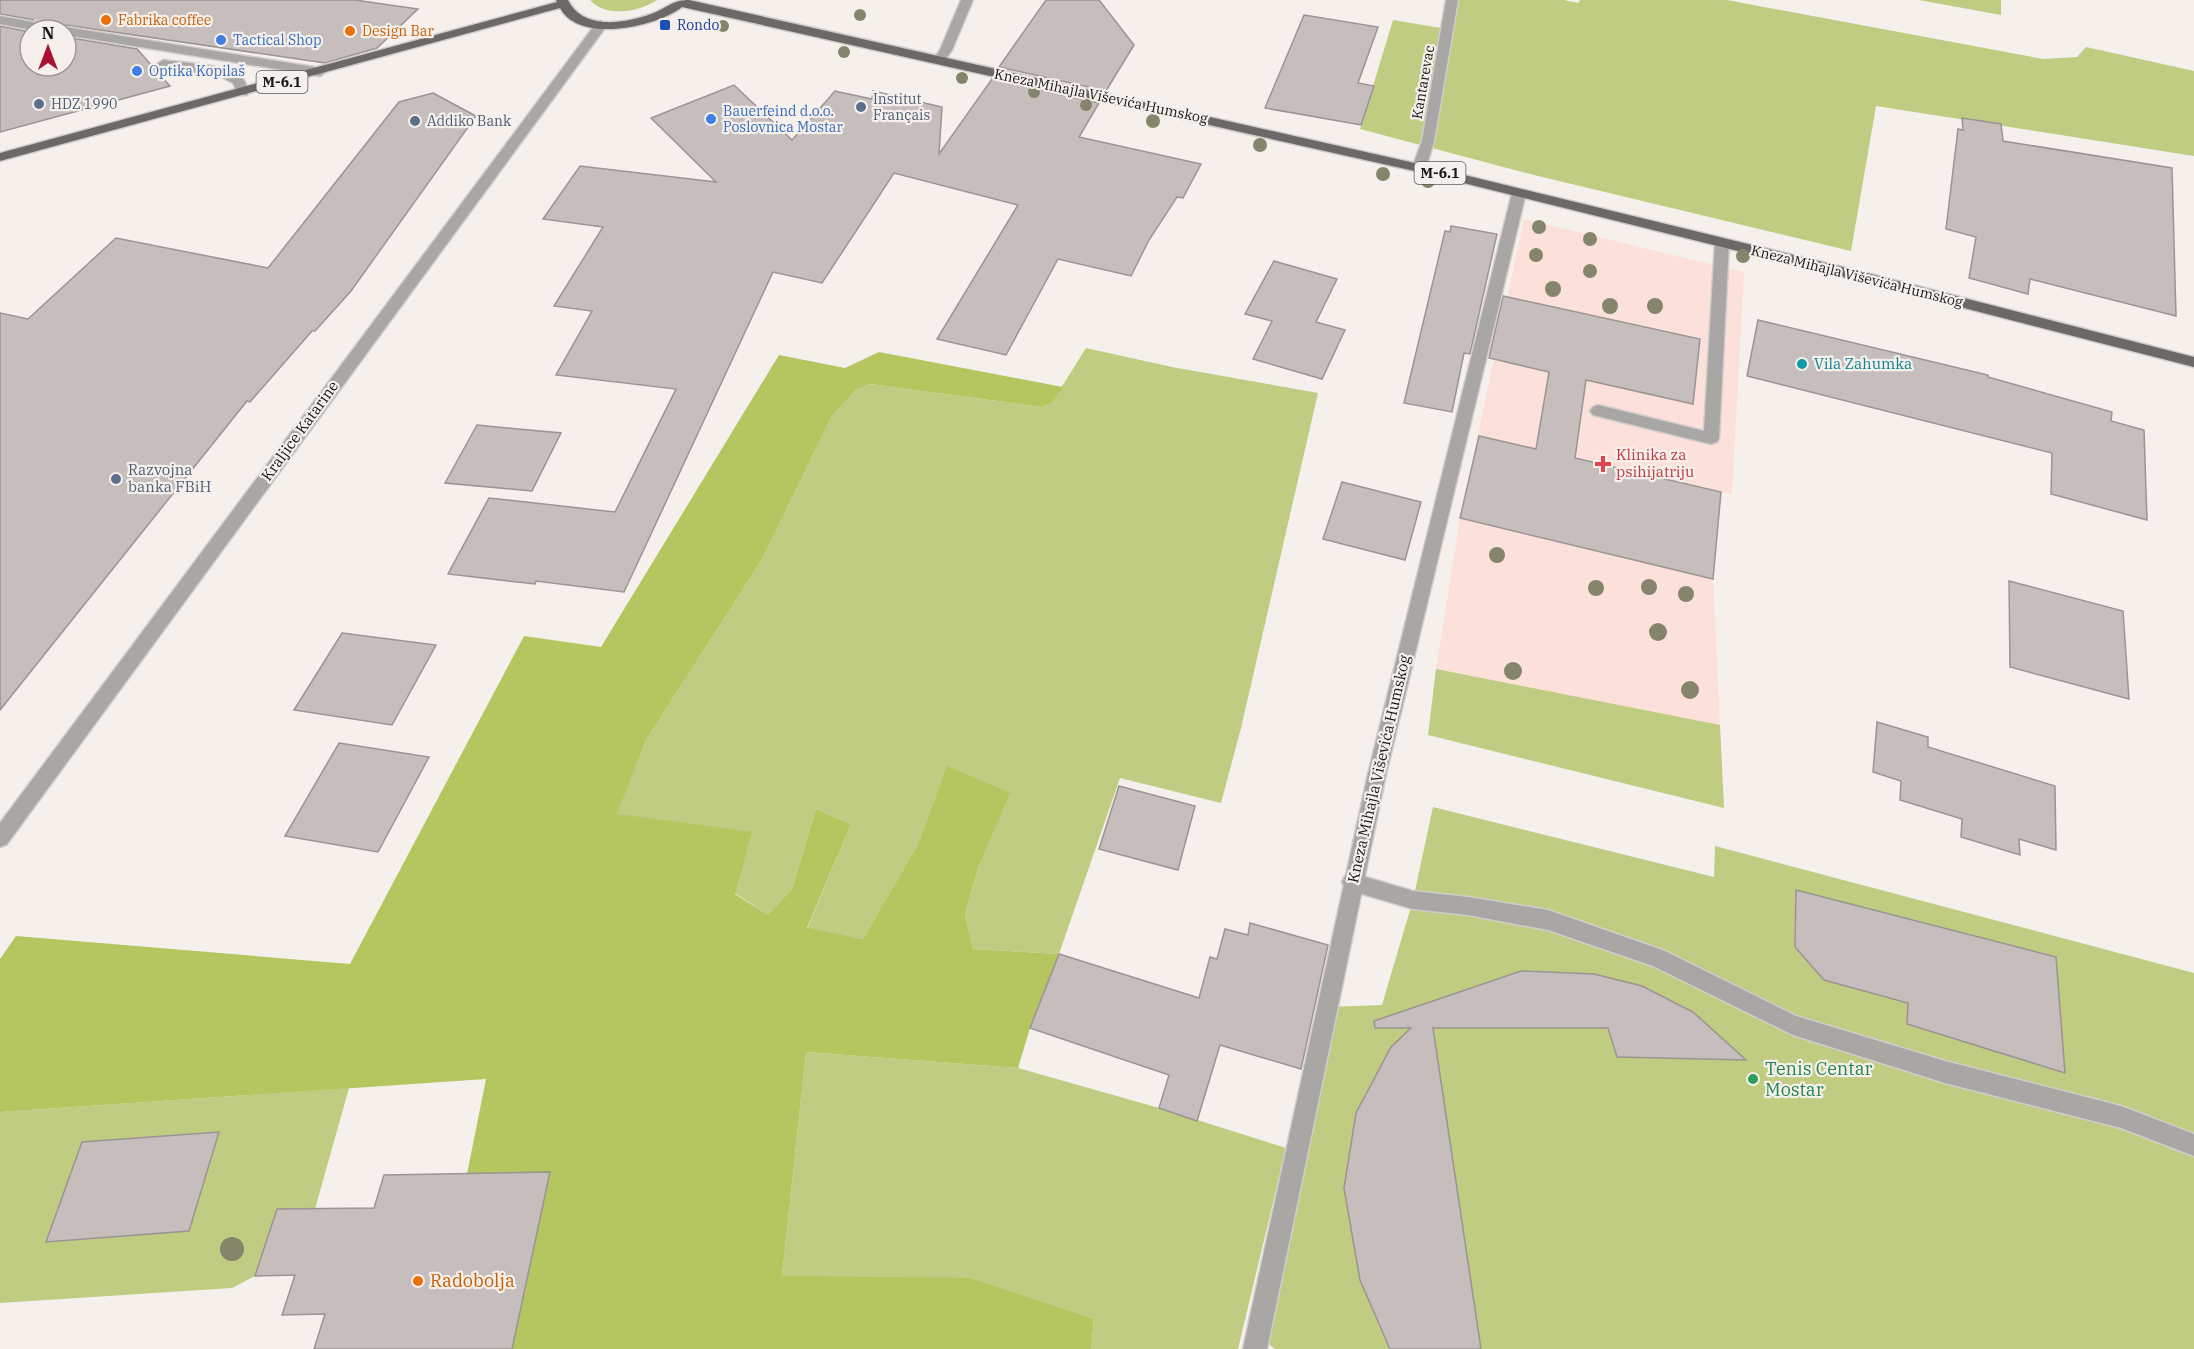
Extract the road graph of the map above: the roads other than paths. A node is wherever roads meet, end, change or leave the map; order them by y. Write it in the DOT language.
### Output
graph roads {
  1 [pos="967,0"];
  2 [pos="1452,0"];
  3 [pos="682,1"];
  4 [pos="563,2"];
  5 [pos="0,20"];
  6 [pos="18,23"];
  7 [pos="601,25"];
  8 [pos="78,33"];
  9 [pos="939,60"];
  10 [pos="163,64"];
  11 [pos="320,72"];
  12 [pos="243,92"];
  13 [pos="0,157"];
  14 [pos="1419,168"];
  15 [pos="1519,193"];
  16 [pos="1722,242"];
  17 [pos="2194,362"];
  18 [pos="1598,411"];
  19 [pos="0,838"];
  20 [pos="1352,882"];
  21 [pos="2194,1145"];
  22 [pos="1255,1349"];
  1 -- 9 [label="street"];
  2 -- 14 [label="street, Kantarevac"];
  3 -- 7 [label="main road, M-6.1"];
  3 -- 9 [label="main road, Kneza Mihajla Viševića Humskog / M-6.1"];
  4 -- 7 [label="main road, M-6.1"];
  4 -- 11 [label="main road, M-6.1"];
  5 -- 6 [label="street"];
  7 -- 19 [label="street, Kraljice Katarine"];
  8 -- 11 [label="street"];
  9 -- 14 [label="main road, Kneza Mihajla Viševića Humskog / M-6.1"];
  10 -- 12 [label="street"];
  11 -- 12 [label="main road, M-6.1"];
  12 -- 13 [label="main road, M-6.1"];
  14 -- 15 [label="main road, Kneza Mihajla Viševića Humskog / M-6.1"];
  15 -- 16 [label="main road, Kneza Mihajla Viševića Humskog / M-6.1"];
  15 -- 20 [label="street, Kneza Mihajla Viševića Humskog"];
  16 -- 17 [label="main road, Kneza Mihajla Viševića Humskog / M-6.1"];
  16 -- 18 [label="street"];
  20 -- 21 [label="street"];
  20 -- 22 [label="street, Kneza Mihajla Viševića Humskog"];
}
